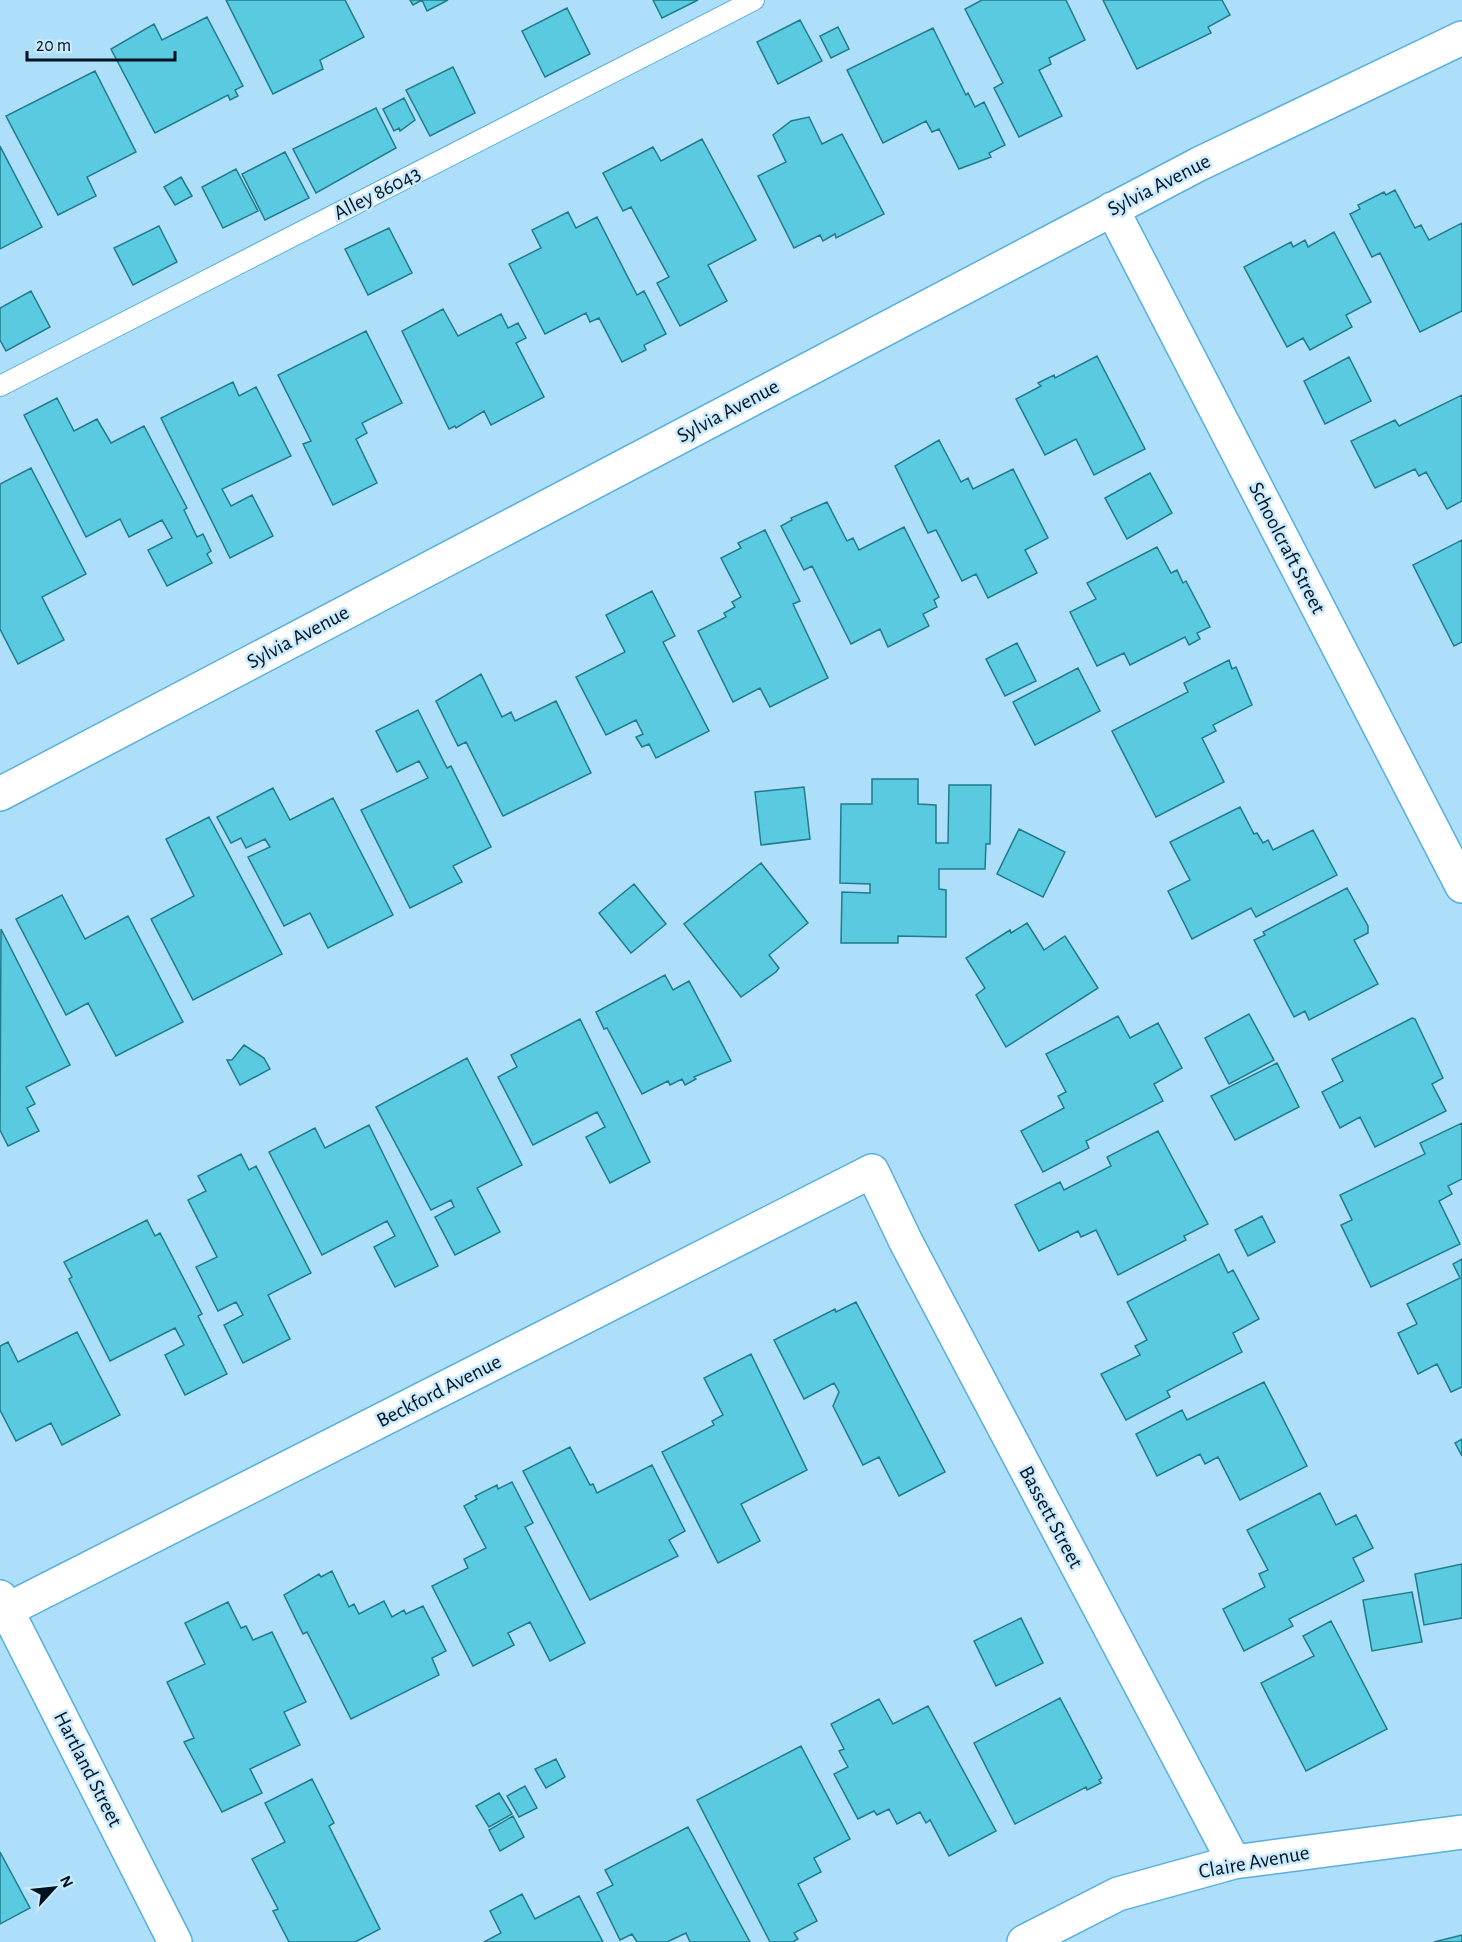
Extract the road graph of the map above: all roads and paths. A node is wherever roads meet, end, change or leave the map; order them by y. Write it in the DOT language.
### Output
graph roads {
  1 [pos="754,0"];
  2 [pos="1462,38"];
  3 [pos="1112,209"];
  4 [pos="0,386"];
  5 [pos="0,794"];
  6 [pos="1462,886"];
  7 [pos="872,1171"];
  8 [pos="3,1603"];
  9 [pos="1462,1832"];
  10 [pos="1234,1862"];
  11 [pos="175,1942"];
  12 [pos="1024,1942"];
  1 -- 4 [label="lane, Alley 86043"];
  2 -- 3 [label="street, Sylvia Avenue"];
  3 -- 5 [label="street, Sylvia Avenue"];
  3 -- 6 [label="street, Schoolcraft Street"];
  7 -- 8 [label="street, Beckford Avenue"];
  7 -- 10 [label="street, Bassett Street"];
  8 -- 11 [label="street, Hartland Street"];
  9 -- 10 [label="street, Claire Avenue"];
  10 -- 12 [label="street, Claire Avenue"];
}
